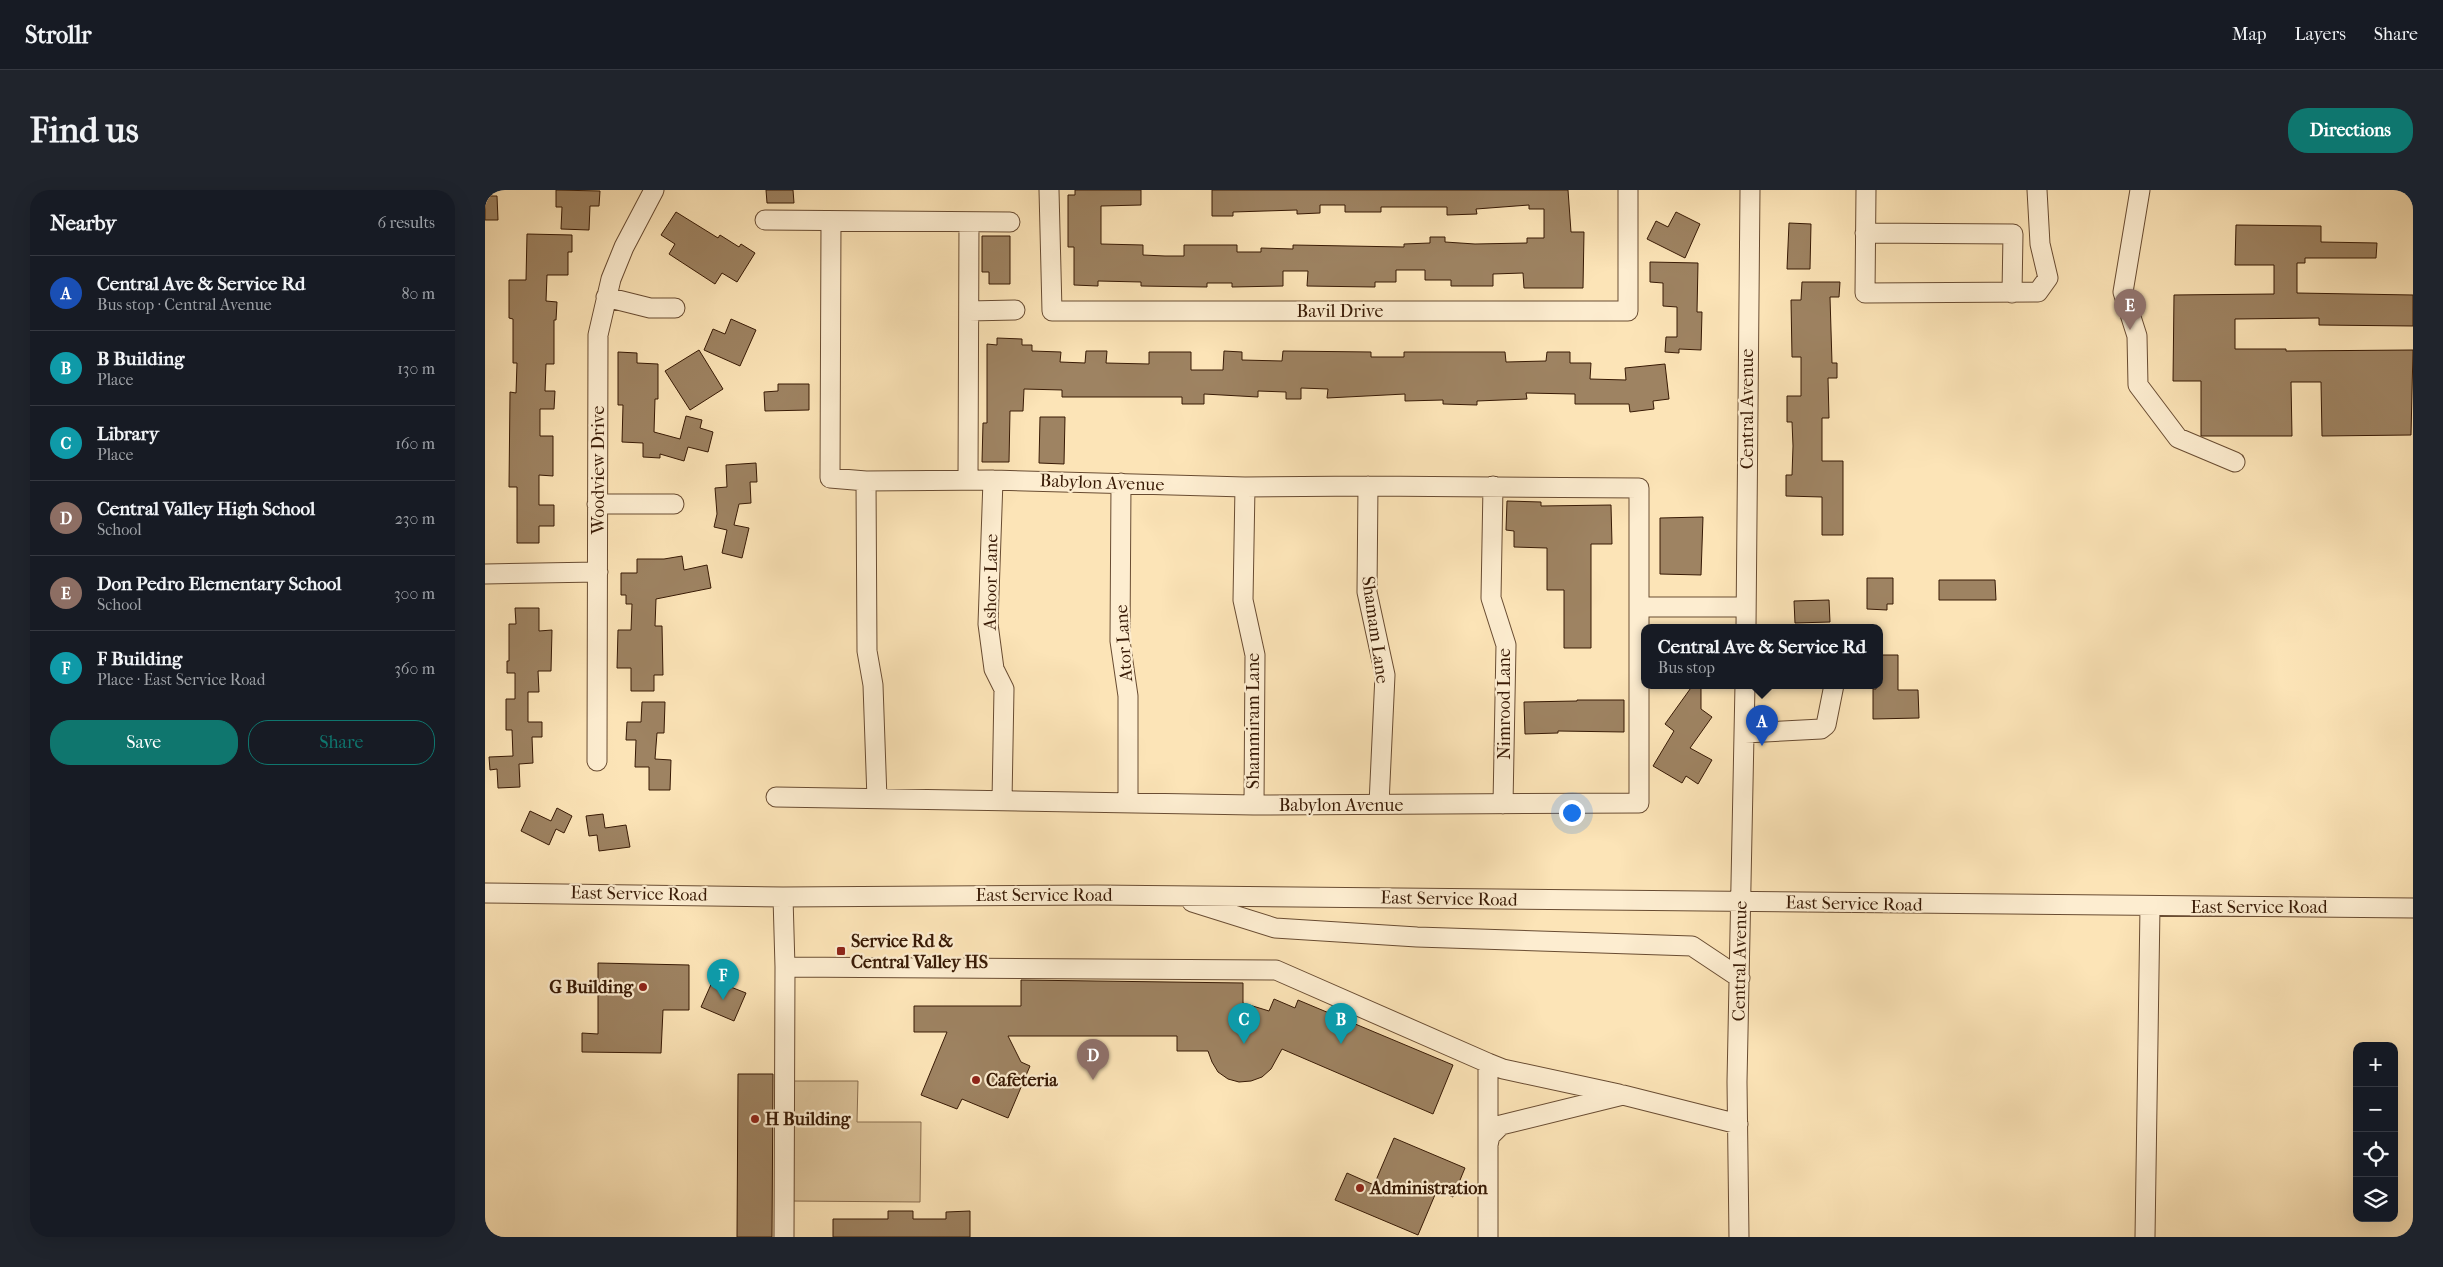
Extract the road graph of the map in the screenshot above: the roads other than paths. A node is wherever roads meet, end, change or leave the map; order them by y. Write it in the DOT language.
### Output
graph roads {
  1 [pos="654,190"];
  2 [pos="1049,190"];
  3 [pos="1628,190"];
  4 [pos="1751,190"];
  5 [pos="1866,190"];
  6 [pos="2037,190"];
  7 [pos="2140,190"];
  8 [pos="765,220"];
  9 [pos="831,221"];
  10 [pos="969,222"];
  11 [pos="1010,222"];
  12 [pos="1865,233"];
  13 [pos="2012,292"];
  14 [pos="606,297"];
  15 [pos="675,308"];
  16 [pos="1015,310"];
  17 [pos="969,311"];
  18 [pos="2235,462"];
  19 [pos="969,480"];
  20 [pos="993,480"];
  21 [pos="866,481"];
  22 [pos="1121,483"];
  23 [pos="1369,486"];
  24 [pos="1493,486"];
  25 [pos="1245,487"];
  26 [pos="597,504"];
  27 [pos="674,504"];
  28 [pos="598,572"];
  29 [pos="485,574"];
  30 [pos="1640,607"];
  31 [pos="1746,607"];
  32 [pos="1641,624"];
  33 [pos="1746,624"];
  34 [pos="1641,689"];
  35 [pos="1745,689"];
  36 [pos="1833,689"];
  37 [pos="1745,733"];
  38 [pos="597,761"];
  39 [pos="776,797"];
  40 [pos="877,799"];
  41 [pos="1002,801"];
  42 [pos="1128,803"];
  43 [pos="1379,804"];
  44 [pos="1503,804"];
  45 [pos="1254,806"];
  46 [pos="485,893"];
  47 [pos="1172,896"];
  48 [pos="783,897"];
  49 [pos="1741,902"];
  50 [pos="2150,907"];
  51 [pos="2413,908"];
  52 [pos="785,967"];
  53 [pos="1740,978"];
  54 [pos="1488,1063"];
  55 [pos="1623,1095"];
  56 [pos="1738,1124"];
  57 [pos="1488,1145"];
  58 [pos="784,1237"];
  59 [pos="1487,1237"];
  60 [pos="1739,1237"];
  61 [pos="2145,1237"];
  1 -- 14 [label="street, Woodview Drive"];
  2 -- 3 [label="street, Bavil Drive"];
  4 -- 31 [label="street, Central Avenue"];
  5 -- 12 [label="street"];
  6 -- 13 [label="street"];
  7 -- 18 [label="street"];
  8 -- 9 [label="street"];
  9 -- 10 [label="street"];
  9 -- 21 [label="street, Babylon Avenue"];
  10 -- 11 [label="street"];
  10 -- 17 [label="street"];
  12 -- 13 [label="street"];
  12 -- 13 [label="street"];
  14 -- 15 [label="street"];
  14 -- 26 [label="street, Woodview Drive"];
  16 -- 17 [label="street"];
  17 -- 19 [label="street"];
  19 -- 20 [label="street, Babylon Avenue"];
  19 -- 21 [label="street, Babylon Avenue"];
  20 -- 22 [label="street, Babylon Avenue"];
  20 -- 41 [label="street, Ashoor Lane"];
  21 -- 40 [label="street"];
  22 -- 25 [label="street, Babylon Avenue"];
  22 -- 42 [label="street, Ator Lane"];
  23 -- 24 [label="street, Babylon Avenue"];
  23 -- 25 [label="street, Babylon Avenue"];
  23 -- 43 [label="street, Shamam Lane"];
  24 -- 30 [label="street, Babylon Avenue"];
  24 -- 44 [label="street, Nimrood Lane"];
  25 -- 45 [label="street, Shammiram Lane"];
  26 -- 27 [label="street"];
  26 -- 28 [label="street, Woodview Drive"];
  28 -- 29 [label="street"];
  28 -- 38 [label="street, Woodview Drive"];
  30 -- 31 [label="street"];
  30 -- 32 [label="street, Babylon Avenue"];
  31 -- 33 [label="street, Central Avenue"];
  34 -- 44 [label="street, Babylon Avenue"];
  35 -- 37 [label="street, Central Avenue"];
  36 -- 37 [label="street"];
  37 -- 49 [label="street, Central Avenue"];
  39 -- 40 [label="street, Babylon Avenue"];
  40 -- 41 [label="street, Babylon Avenue"];
  41 -- 42 [label="street, Babylon Avenue"];
  42 -- 45 [label="street, Babylon Avenue"];
  43 -- 44 [label="street, Babylon Avenue"];
  43 -- 45 [label="street, Babylon Avenue"];
  46 -- 48 [label="street, East Service Road"];
  47 -- 48 [label="street, East Service Road"];
  47 -- 49 [label="street, East Service Road"];
  47 -- 53 [label="street"];
  48 -- 52 [label="street"];
  49 -- 50 [label="street, East Service Road"];
  49 -- 53 [label="street, Central Avenue"];
  50 -- 51 [label="street, East Service Road"];
  50 -- 61 [label="street"];
  52 -- 54 [label="street"];
  52 -- 58 [label="street"];
  53 -- 56 [label="street, Central Avenue"];
  54 -- 55 [label="street"];
  54 -- 57 [label="street"];
  55 -- 56 [label="street"];
  55 -- 57 [label="street"];
  56 -- 60 [label="street, Central Avenue"];
  57 -- 59 [label="street"];
}
